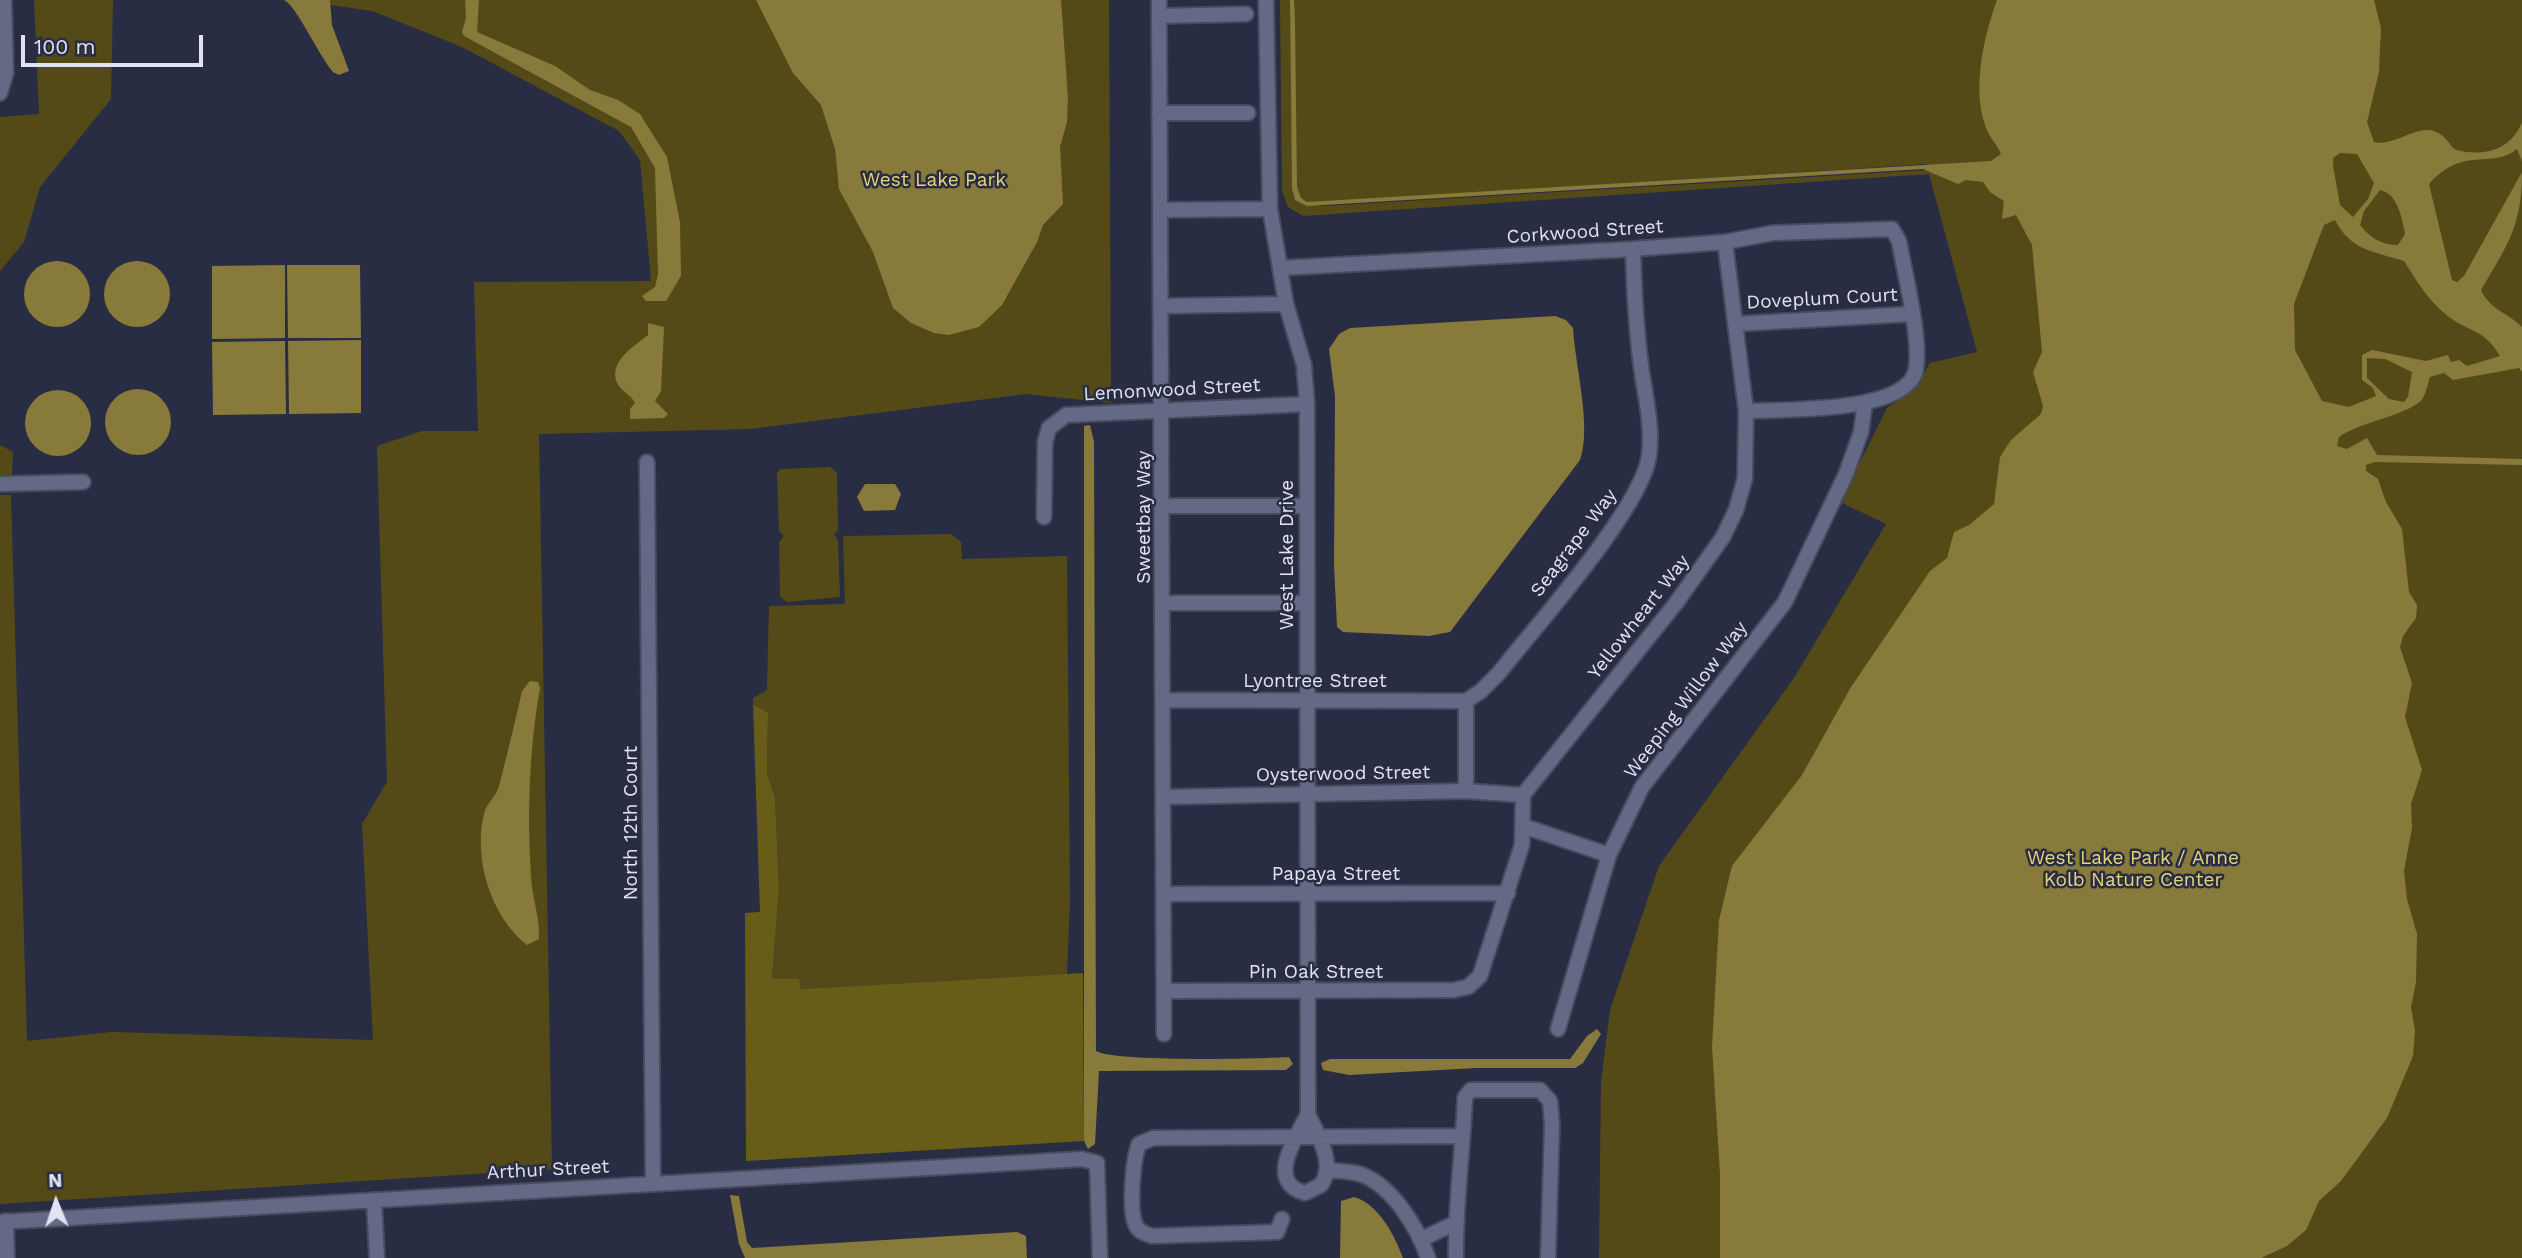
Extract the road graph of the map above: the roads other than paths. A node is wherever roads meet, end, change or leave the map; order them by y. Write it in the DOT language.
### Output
graph roads {
  1 [pos="4,0"];
  2 [pos="1159,0"];
  3 [pos="1266,0"];
  4 [pos="1246,14"];
  5 [pos="1159,16"];
  6 [pos="0,93"];
  7 [pos="1159,113"];
  8 [pos="1248,113"];
  9 [pos="1270,209"];
  10 [pos="1161,210"];
  11 [pos="1725,242"];
  12 [pos="1633,249"];
  13 [pos="1280,268"];
  14 [pos="1286,304"];
  15 [pos="1162,306"];
  16 [pos="1911,314"];
  17 [pos="1735,324"];
  18 [pos="1865,403"];
  19 [pos="1307,404"];
  20 [pos="1163,409"];
  21 [pos="1746,411"];
  22 [pos="647,462"];
  23 [pos="83,482"];
  24 [pos="0,484"];
  25 [pos="1163,506"];
  26 [pos="1306,506"];
  27 [pos="1044,517"];
  28 [pos="1163,603"];
  29 [pos="1306,603"];
  30 [pos="1306,699"];
  31 [pos="1164,700"];
  32 [pos="1466,701"];
  33 [pos="1466,791"];
  34 [pos="1307,795"];
  35 [pos="1523,795"];
  36 [pos="1165,797"];
  37 [pos="1524,826"];
  38 [pos="1609,855"];
  39 [pos="1508,893"];
  40 [pos="1165,894"];
  41 [pos="1308,894"];
  42 [pos="1164,991"];
  43 [pos="1308,992"];
  44 [pos="1558,1029"];
  45 [pos="1164,1034"];
  46 [pos="1308,1114"];
  47 [pos="1298,1135"];
  48 [pos="1317,1135"];
  49 [pos="1345,1135"];
  50 [pos="1265,1136"];
  51 [pos="1462,1136"];
  52 [pos="1288,1156"];
  53 [pos="1327,1163"];
  54 [pos="653,1184"];
  55 [pos="374,1200"];
  56 [pos="1282,1219"];
  57 [pos="3,1222"];
  58 [pos="1455,1223"];
  59 [pos="1422,1239"];
  60 [pos="7,1258"];
  61 [pos="377,1258"];
  62 [pos="1100,1258"];
  63 [pos="1428,1258"];
  64 [pos="1456,1258"];
  65 [pos="1548,1258"];
  1 -- 6 [label="street"];
  2 -- 5 [label="street, Sweetbay Way"];
  3 -- 9 [label="street, West Lake Drive"];
  4 -- 5 [label="street"];
  5 -- 7 [label="street, Sweetbay Way"];
  7 -- 8 [label="street"];
  7 -- 10 [label="street, Sweetbay Way"];
  9 -- 10 [label="street"];
  9 -- 13 [label="street, West Lake Drive"];
  10 -- 15 [label="street, Sweetbay Way"];
  11 -- 12 [label="street, Corkwood Street"];
  11 -- 16 [label="street, Corkwood Street"];
  11 -- 17 [label="street, Yellowheart Way"];
  12 -- 13 [label="street, Corkwood Street"];
  12 -- 32 [label="street, Seagrape Way"];
  13 -- 14 [label="street, West Lake Drive"];
  14 -- 15 [label="street"];
  14 -- 19 [label="street, West Lake Drive"];
  15 -- 20 [label="street, Sweetbay Way"];
  16 -- 17 [label="street, Doveplum Court"];
  16 -- 18 [label="street"];
  17 -- 21 [label="street, Yellowheart Way"];
  18 -- 21 [label="street"];
  18 -- 38 [label="street, Weeping Willow Way"];
  19 -- 20 [label="street, Lemonwood Street"];
  19 -- 26 [label="street, West Lake Drive"];
  20 -- 25 [label="street, Sweetbay Way"];
  20 -- 27 [label="street, Lemonwood Street"];
  21 -- 35 [label="street, Yellowheart Way"];
  22 -- 54 [label="street, North 12th Court"];
  23 -- 24 [label="street"];
  25 -- 26 [label="street"];
  25 -- 28 [label="street, Sweetbay Way"];
  26 -- 29 [label="street, West Lake Drive"];
  28 -- 29 [label="street"];
  28 -- 31 [label="street, Sweetbay Way"];
  29 -- 30 [label="street, West Lake Drive"];
  30 -- 31 [label="street, Lyontree Street"];
  30 -- 32 [label="street, Lyontree Street"];
  30 -- 34 [label="street, West Lake Drive"];
  31 -- 36 [label="street, Sweetbay Way"];
  32 -- 33 [label="street"];
  33 -- 34 [label="street, Oysterwood Street"];
  33 -- 35 [label="street, Oysterwood Street"];
  34 -- 36 [label="street, Oysterwood Street"];
  34 -- 41 [label="street, West Lake Drive"];
  35 -- 37 [label="street"];
  36 -- 40 [label="street, Sweetbay Way"];
  37 -- 38 [label="street"];
  37 -- 39 [label="street"];
  38 -- 44 [label="street, Weeping Willow Way"];
  39 -- 41 [label="street, Papaya Street"];
  39 -- 43 [label="street, Pin Oak Street"];
  40 -- 41 [label="street, Papaya Street"];
  40 -- 42 [label="street, Sweetbay Way"];
  41 -- 43 [label="street, West Lake Drive"];
  42 -- 43 [label="street, Pin Oak Street"];
  42 -- 45 [label="street, Sweetbay Way"];
  43 -- 46 [label="street, West Lake Drive"];
  46 -- 47 [label="street, West Lake Drive"];
  46 -- 48 [label="street, West Lake Drive"];
  47 -- 48 [label="street"];
  47 -- 50 [label="street"];
  47 -- 52 [label="street, West Lake Drive"];
  48 -- 49 [label="street"];
  48 -- 53 [label="street, West Lake Drive"];
  49 -- 51 [label="street"];
  49 -- 53 [label="street"];
  50 -- 52 [label="street"];
  50 -- 56 [label="street"];
  51 -- 58 [label="street"];
  51 -- 65 [label="street"];
  52 -- 53 [label="street"];
  52 -- 53 [label="street"];
  53 -- 59 [label="street"];
  54 -- 55 [label="street, Arthur Street"];
  54 -- 62 [label="street, Arthur Street"];
  55 -- 57 [label="street, Arthur Street"];
  55 -- 61 [label="street"];
  57 -- 60 [label="street"];
  58 -- 59 [label="street"];
  58 -- 64 [label="street"];
  59 -- 63 [label="street"];
}
